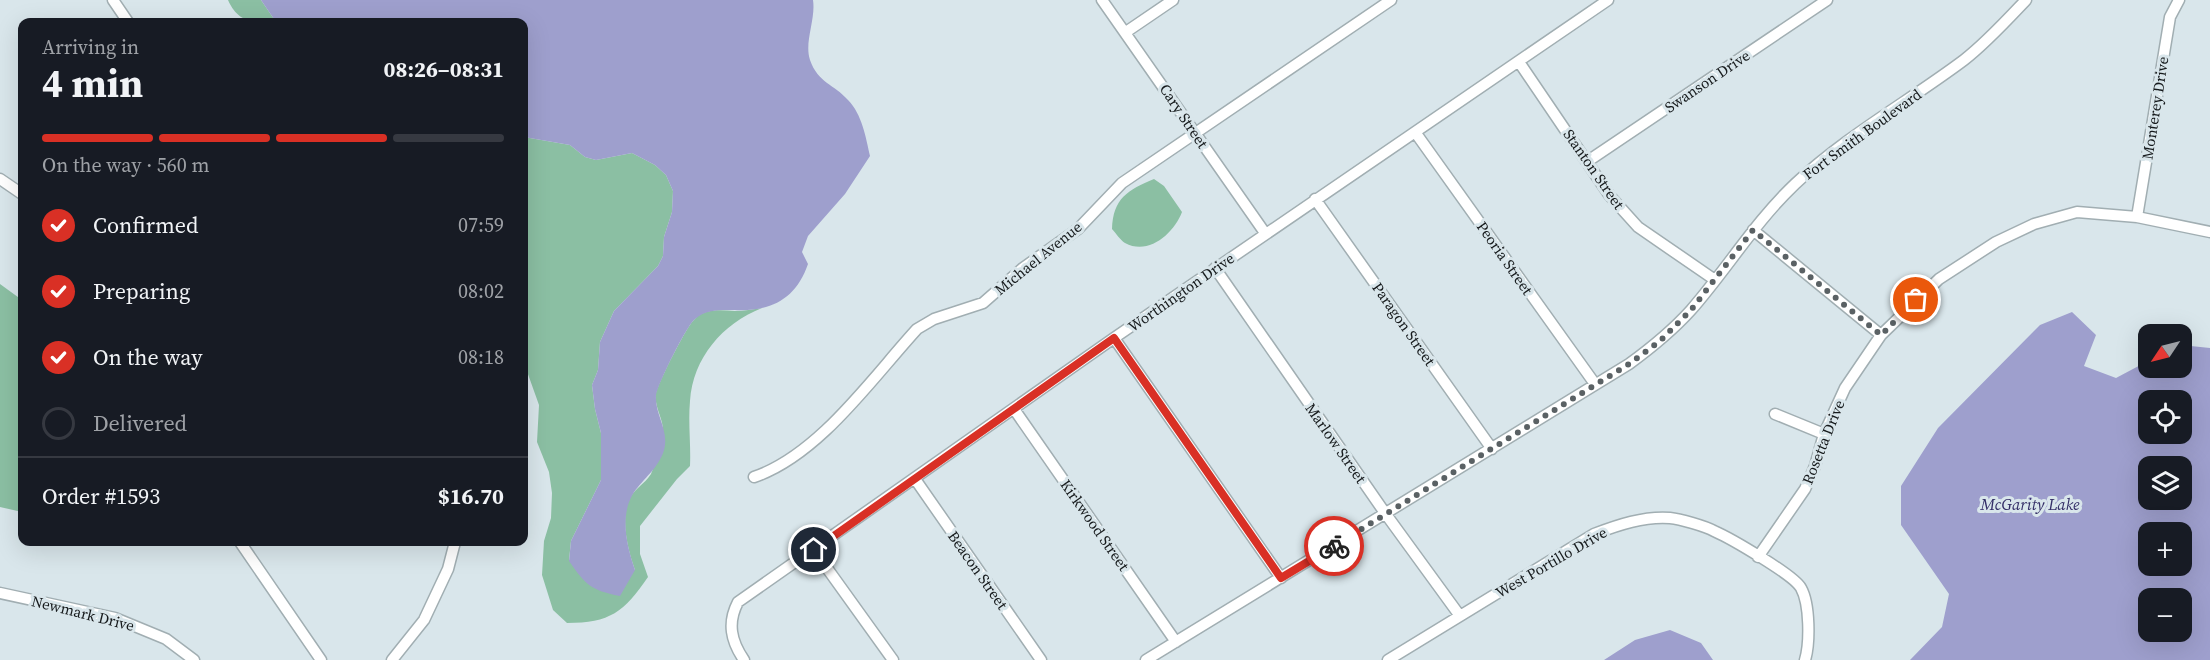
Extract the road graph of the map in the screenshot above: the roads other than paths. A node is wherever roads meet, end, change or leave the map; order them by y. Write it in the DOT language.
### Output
graph roads {
  1 [pos="113,0"];
  2 [pos="1102,0"];
  3 [pos="1173,0"];
  4 [pos="1391,0"];
  5 [pos="1827,0"];
  6 [pos="2026,0"];
  7 [pos="2179,0"];
  8 [pos="1606,1"];
  9 [pos="125,18"];
  10 [pos="1126,32"];
  11 [pos="1519,62"];
  12 [pos="1415,132"];
  13 [pos="1195,133"];
  14 [pos="1588,161"];
  15 [pos="0,179"];
  16 [pos="18,191"];
  17 [pos="1315,199"];
  18 [pos="2137,218"];
  19 [pos="1753,230"];
  20 [pos="2210,232"];
  21 [pos="1265,233"];
  22 [pos="1215,268"];
  23 [pos="1715,280"];
  24 [pos="1881,335"];
  25 [pos="1114,338"];
  26 [pos="1595,384"];
  27 [pos="1014,409"];
  28 [pos="1775,414"];
  29 [pos="1824,434"];
  30 [pos="1492,449"];
  31 [pos="754,477"];
  32 [pos="915,479"];
  33 [pos="1385,513"];
  34 [pos="243,546"];
  35 [pos="454,546"];
  36 [pos="814,550"];
  37 [pos="1758,557"];
  38 [pos="1281,578"];
  39 [pos="0,593"];
  40 [pos="1460,616"];
  41 [pos="1176,642"];
  42 [pos="194,660"];
  43 [pos="321,660"];
  44 [pos="392,660"];
  45 [pos="744,660"];
  46 [pos="893,660"];
  47 [pos="1041,660"];
  48 [pos="1146,660"];
  49 [pos="1388,660"];
  50 [pos="1805,660"];
  1 -- 9 [label="street"];
  2 -- 10 [label="street, Cary Street"];
  3 -- 10 [label="street"];
  4 -- 13 [label="street, Michael Avenue"];
  5 -- 14 [label="street, Swanson Drive"];
  6 -- 19 [label="street, Fort Smith Boulevard"];
  7 -- 18 [label="street, Monterey Drive"];
  8 -- 11 [label="street, Worthington Drive"];
  10 -- 13 [label="street, Cary Street"];
  11 -- 12 [label="street, Worthington Drive"];
  11 -- 14 [label="street, Stanton Street"];
  12 -- 17 [label="street, Worthington Drive"];
  12 -- 26 [label="street, Peoria Street"];
  13 -- 21 [label="street, Cary Street"];
  13 -- 31 [label="street, Michael Avenue"];
  14 -- 23 [label="street, Stanton Street"];
  15 -- 16 [label="street"];
  17 -- 21 [label="street, Worthington Drive"];
  17 -- 30 [label="street, Paragon Street"];
  18 -- 20 [label="street, Rosetta Drive"];
  18 -- 24 [label="street, Rosetta Drive"];
  19 -- 23 [label="street, Fort Smith Boulevard"];
  19 -- 24 [label="street"];
  21 -- 22 [label="street, Worthington Drive"];
  22 -- 25 [label="street, Worthington Drive"];
  22 -- 33 [label="street, Marlow Street"];
  23 -- 26 [label="street, Fort Smith Boulevard"];
  24 -- 29 [label="street, Rosetta Drive"];
  25 -- 27 [label="street, Worthington Drive"];
  25 -- 38 [label="street"];
  26 -- 30 [label="street, Fort Smith Boulevard"];
  27 -- 32 [label="street, Worthington Drive"];
  27 -- 41 [label="street, Kirkwood Street"];
  28 -- 29 [label="street"];
  29 -- 37 [label="street, Rosetta Drive"];
  30 -- 33 [label="street, Fort Smith Boulevard"];
  32 -- 36 [label="street, Worthington Drive"];
  32 -- 47 [label="street, Beacon Street"];
  33 -- 38 [label="street, Fort Smith Boulevard"];
  33 -- 40 [label="street, Marlow Street"];
  34 -- 43 [label="street"];
  35 -- 44 [label="street"];
  36 -- 45 [label="street, Worthington Drive"];
  36 -- 46 [label="street"];
  37 -- 40 [label="street, West Portillo Drive"];
  37 -- 50 [label="street, West Portillo Drive"];
  38 -- 41 [label="street, Fort Smith Boulevard"];
  39 -- 42 [label="street, Newmark Drive"];
  40 -- 49 [label="street, West Portillo Drive"];
  41 -- 48 [label="street, Fort Smith Boulevard"];
}
